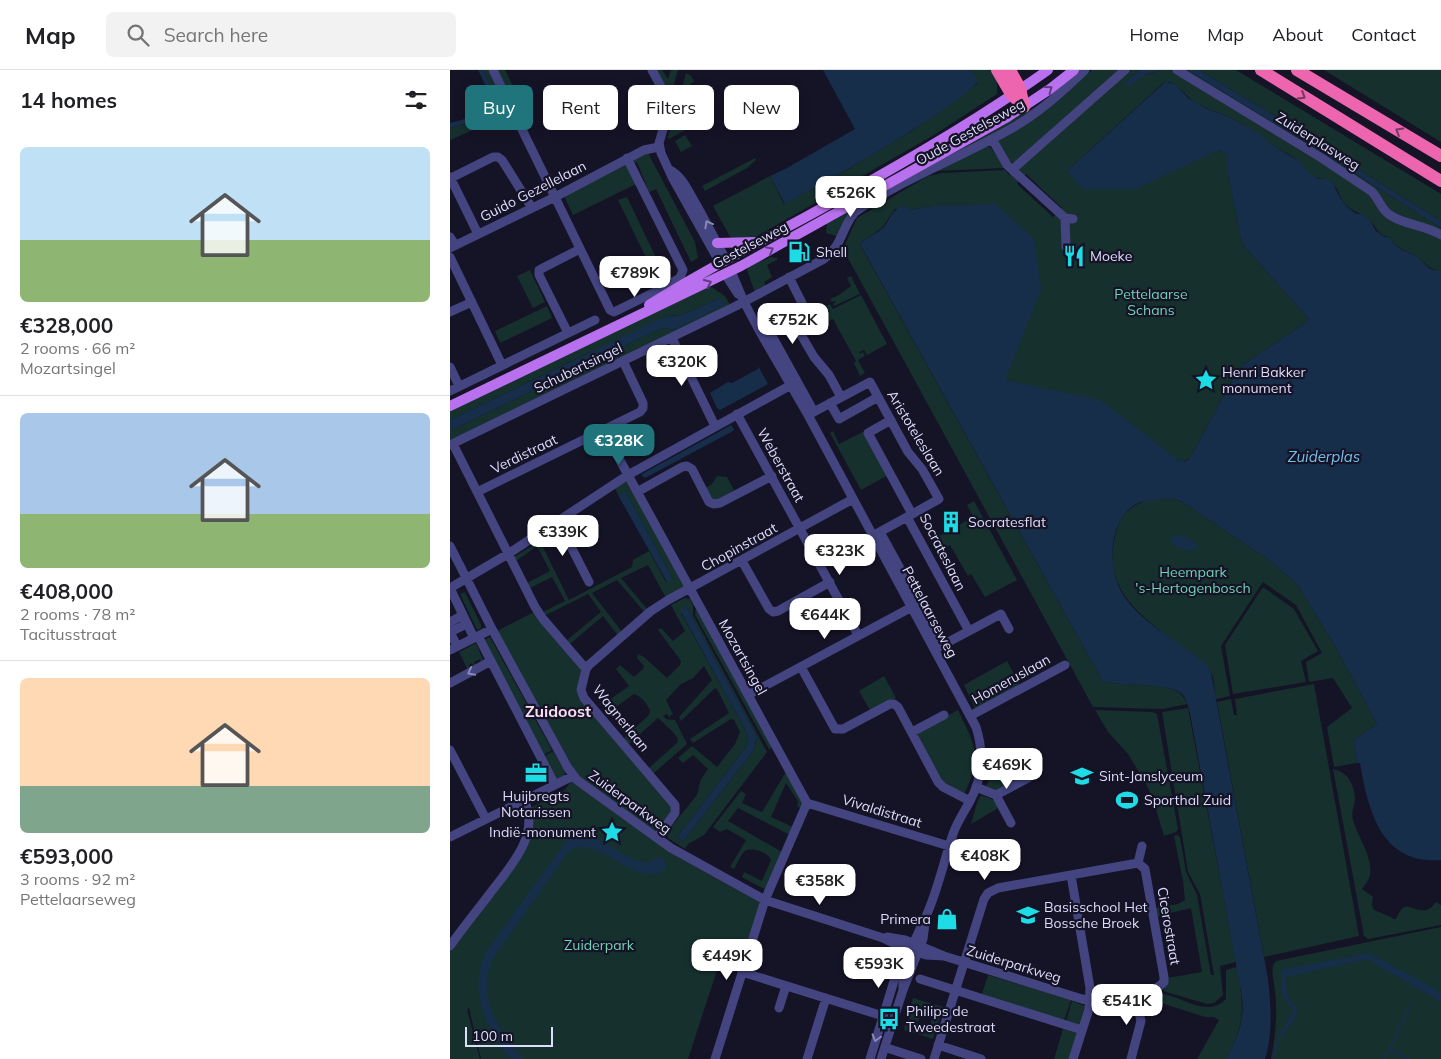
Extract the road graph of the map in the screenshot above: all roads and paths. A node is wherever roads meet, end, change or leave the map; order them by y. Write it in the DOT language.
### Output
graph roads {
  1 [pos="493,70"];
  2 [pos="646,70"];
  3 [pos="652,70"];
  4 [pos="998,70"];
  5 [pos="1010,70"];
  6 [pos="1048,70"];
  7 [pos="1074,70"];
  8 [pos="1085,70"];
  9 [pos="1125,70"];
  10 [pos="1177,70"];
  11 [pos="1261,70"];
  12 [pos="1297,70"];
  13 [pos="1308,70"];
  14 [pos="654,85"];
  15 [pos="660,85"];
  16 [pos="1016,91"];
  17 [pos="1349,100"];
  18 [pos="1024,107"];
  19 [pos="662,130"];
  20 [pos="992,140"];
  21 [pos="660,147"];
  22 [pos="1441,156"];
  23 [pos="627,158"];
  24 [pos="1012,169"];
  25 [pos="670,170"];
  26 [pos="450,178"];
  27 [pos="1441,181"];
  28 [pos="555,197"];
  29 [pos="532,208"];
  30 [pos="861,208"];
  31 [pos="478,234"];
  32 [pos="1441,235"];
  33 [pos="450,237"];
  34 [pos="761,242"];
  35 [pos="717,243"];
  36 [pos="453,247"];
  37 [pos="1066,247"];
  38 [pos="580,249"];
  39 [pos="450,257"];
  40 [pos="723,262"];
  41 [pos="728,273"];
  42 [pos="789,278"];
  43 [pos="472,302"];
  44 [pos="744,302"];
  45 [pos="450,312"];
  46 [pos="595,320"];
  47 [pos="614,326"];
  48 [pos="568,333"];
  49 [pos="763,337"];
  50 [pos="672,338"];
  51 [pos="623,362"];
  52 [pos="502,365"];
  53 [pos="450,367"];
  54 [pos="791,385"];
  55 [pos="459,386"];
  56 [pos="450,391"];
  57 [pos="841,397"];
  58 [pos="878,397"];
  59 [pos="830,404"];
  60 [pos="450,406"];
  61 [pos="811,413"];
  62 [pos="738,414"];
  63 [pos="891,420"];
  64 [pos="715,426"];
  65 [pos="604,431"];
  66 [pos="452,444"];
  67 [pos="628,474"];
  68 [pos="772,476"];
  69 [pos="477,492"];
  70 [pos="638,492"];
  71 [pos="939,499"];
  72 [pos="853,500"];
  73 [pos="909,515"];
  74 [pos="558,521"];
  75 [pos="800,528"];
  76 [pos="877,534"];
  77 [pos="450,546"];
  78 [pos="508,554"];
  79 [pos="742,561"];
  80 [pos="467,580"];
  81 [pos="589,582"];
  82 [pos="830,582"];
  83 [pos="450,588"];
  84 [pos="690,589"];
  85 [pos="912,607"];
  86 [pos="454,608"];
  87 [pos="465,619"];
  88 [pos="450,622"];
  89 [pos="492,629"];
  90 [pos="1009,629"];
  91 [pos="969,631"];
  92 [pos="858,635"];
  93 [pos="476,637"];
  94 [pos="939,647"];
  95 [pos="454,648"];
  96 [pos="491,661"];
  97 [pos="1065,665"];
  98 [pos="801,667"];
  99 [pos="586,669"];
  100 [pos="450,682"];
  101 [pos="748,695"];
  102 [pos="944,715"];
  103 [pos="970,716"];
  104 [pos="912,732"];
  105 [pos="450,750"];
  106 [pos="454,768"];
  107 [pos="573,776"];
  108 [pos="1028,778"];
  109 [pos="555,785"];
  110 [pos="976,787"];
  111 [pos="996,795"];
  112 [pos="524,800"];
  113 [pos="970,801"];
  114 [pos="807,803"];
  115 [pos="486,819"];
  116 [pos="1011,823"];
  117 [pos="450,837"];
  118 [pos="657,838"];
  119 [pos="949,846"];
  120 [pos="1142,846"];
  121 [pos="1138,863"];
  122 [pos="1070,875"];
  123 [pos="765,900"];
  124 [pos="450,946"];
  125 [pos="916,948"];
  126 [pos="964,963"];
  127 [pos="907,964"];
  128 [pos="742,972"];
  129 [pos="920,979"];
  130 [pos="786,986"];
  131 [pos="955,990"];
  132 [pos="1135,993"];
  133 [pos="903,994"];
  134 [pos="826,998"];
  135 [pos="1090,1000"];
  136 [pos="779,1008"];
  137 [pos="883,1016"];
  138 [pos="1082,1030"];
  139 [pos="938,1045"];
  140 [pos="890,1049"];
  141 [pos="715,1059"];
  142 [pos="807,1059"];
  143 [pos="870,1059"];
  144 [pos="882,1059"];
  145 [pos="887,1059"];
  146 [pos="921,1059"];
  147 [pos="934,1059"];
  148 [pos="981,1059"];
  149 [pos="1073,1059"];
  150 [pos="1131,1059"];
  1 -- 28 [label="street"];
  2 -- 14 [label="street"];
  3 -- 15 [label="street"];
  4 -- 16 [label="highway"];
  5 -- 16 [label="highway"];
  6 -- 16 [label="main road, Gestelseweg"];
  18 -- 7 [label="main road, Gestelseweg, one-way"];
  8 -- 20 [label="street, Oude Gestelseweg"];
  9 -- 24 [label="street"];
  10 -- 32 [label="street, Zuiderplasweg"];
  11 -- 27 [label="highway, one-way"];
  12 -- 17 [label="highway"];
  13 -- 17 [label="highway"];
  16 -- 18 [label="highway"];
  16 -- 34 [label="main road, Gestelseweg"];
  22 -- 17 [label="highway, one-way"];
  41 -- 18 [label="main road, Gestelseweg, one-way"];
  19 -- 21 [label="street"];
  20 -- 24 [label="street"];
  20 -- 30 [label="street, Oude Gestelseweg"];
  21 -- 23 [label="street, Guido Gezellelaan"];
  21 -- 25 [label="street"];
  23 -- 28 [label="street, Guido Gezellelaan"];
  23 -- 38 [label="street"];
  24 -- 37 [label="street"];
  35 -- 25 [label="street, one-way"];
  25 -- 40 [label="street"];
  26 -- 29 [label="street"];
  26 -- 31 [label="street"];
  28 -- 29 [label="street, Guido Gezellelaan"];
  28 -- 38 [label="street"];
  29 -- 31 [label="street, Guido Gezellelaan"];
  30 -- 42 [label="street, Schubertsingel"];
  31 -- 36 [label="street, Guido Gezellelaan"];
  33 -- 36 [label="street"];
  34 -- 35 [label="main road"];
  34 -- 40 [label="main road, Gestelseweg"];
  35 -- 40 [label="street"];
  38 -- 48 [label="street"];
  39 -- 43 [label="street"];
  40 -- 41 [label="main road"];
  40 -- 47 [label="main road, Gestelseweg"];
  41 -- 44 [label="street, Pettelaarseweg"];
  47 -- 41 [label="main road, Gestelseweg, one-way"];
  42 -- 44 [label="street, Schubertsingel"];
  42 -- 57 [label="street"];
  43 -- 45 [label="street"];
  43 -- 52 [label="street"];
  44 -- 49 [label="street, Pettelaarseweg"];
  44 -- 50 [label="street, Schubertsingel"];
  46 -- 48 [label="street"];
  47 -- 60 [label="main road, Gestelseweg"];
  48 -- 52 [label="street"];
  49 -- 54 [label="street, Pettelaarseweg"];
  49 -- 61 [label="street, Pettelaarseweg"];
  50 -- 51 [label="street, Schubertsingel"];
  50 -- 64 [label="street"];
  51 -- 65 [label="street, Verdistraat"];
  51 -- 66 [label="street, Schubertsingel"];
  52 -- 55 [label="street"];
  53 -- 55 [label="street"];
  54 -- 61 [label="street, Pettelaarseweg"];
  54 -- 62 [label="street"];
  55 -- 56 [label="street"];
  57 -- 58 [label="street, Aristoteleslaan"];
  57 -- 59 [label="street"];
  58 -- 59 [label="street"];
  58 -- 63 [label="street, Aristoteleslaan"];
  59 -- 61 [label="street"];
  61 -- 72 [label="street, Pettelaarseweg"];
  62 -- 64 [label="street"];
  62 -- 68 [label="street, Weberstraat"];
  63 -- 71 [label="street, Aristoteleslaan"];
  63 -- 73 [label="street"];
  64 -- 67 [label="street"];
  65 -- 67 [label="street, Mozartsingel"];
  65 -- 69 [label="street, Verdistraat"];
  66 -- 69 [label="street"];
  67 -- 70 [label="street, Mozartsingel"];
  67 -- 74 [label="street"];
  68 -- 70 [label="street"];
  68 -- 75 [label="street, Weberstraat"];
  69 -- 78 [label="street"];
  70 -- 84 [label="street, Mozartsingel"];
  71 -- 73 [label="street, Socrateslaan"];
  72 -- 75 [label="street, Chopinstraat"];
  72 -- 76 [label="street, Pettelaarseweg"];
  73 -- 76 [label="street"];
  73 -- 91 [label="street, Socrateslaan"];
  74 -- 78 [label="street"];
  74 -- 81 [label="street"];
  75 -- 79 [label="street, Chopinstraat"];
  75 -- 82 [label="street, Weberstraat"];
  76 -- 85 [label="street, Pettelaarseweg"];
  76 -- 94 [label="street, Pettelaarseweg"];
  77 -- 80 [label="street, Zuiderparkweg"];
  78 -- 80 [label="street"];
  78 -- 99 [label="street"];
  79 -- 82 [label="street"];
  79 -- 84 [label="street, Chopinstraat"];
  80 -- 83 [label="street"];
  80 -- 89 [label="street, Zuiderparkweg"];
  82 -- 92 [label="street, Weberstraat"];
  83 -- 86 [label="street"];
  84 -- 99 [label="street, Wagnerlaan"];
  84 -- 101 [label="street, Mozartsingel"];
  85 -- 92 [label="street"];
  85 -- 94 [label="street, Pettelaarseweg"];
  86 -- 87 [label="street"];
  87 -- 88 [label="street"];
  87 -- 93 [label="street"];
  87 -- 95 [label="street"];
  89 -- 93 [label="street"];
  89 -- 107 [label="street, Zuiderparkweg"];
  90 -- 91 [label="street"];
  91 -- 94 [label="street"];
  92 -- 98 [label="street"];
  93 -- 95 [label="street"];
  93 -- 96 [label="street"];
  94 -- 103 [label="street, Pettelaarseweg"];
  96 -- 100 [label="street, one-way"];
  96 -- 109 [label="street"];
  97 -- 103 [label="street, Homeruslaan"];
  98 -- 101 [label="street"];
  98 -- 104 [label="street"];
  99 -- 118 [label="street, Wagnerlaan"];
  101 -- 114 [label="street, Mozartsingel"];
  102 -- 104 [label="street"];
  103 -- 110 [label="street, Pettelaarseweg"];
  104 -- 113 [label="street"];
  105 -- 106 [label="street"];
  106 -- 115 [label="street"];
  107 -- 109 [label="street"];
  107 -- 118 [label="street, Zuiderparkweg"];
  108 -- 111 [label="street"];
  109 -- 112 [label="street"];
  110 -- 111 [label="street"];
  110 -- 113 [label="street, Pettelaarseweg"];
  111 -- 116 [label="street"];
  112 -- 115 [label="street"];
  112 -- 124 [label="street"];
  113 -- 119 [label="street, Pettelaarseweg"];
  114 -- 119 [label="street, Vivaldistraat"];
  114 -- 123 [label="street"];
  115 -- 117 [label="street"];
  118 -- 123 [label="street, Zuiderparkweg"];
  119 -- 125 [label="street, Pettelaarseweg"];
  120 -- 121 [label="street"];
  121 -- 122 [label="street"];
  121 -- 132 [label="street, Cicerostraat"];
  122 -- 126 [label="street"];
  122 -- 135 [label="street"];
  123 -- 125 [label="street, Zuiderparkweg"];
  123 -- 128 [label="street"];
  125 -- 126 [label="street, Zuiderparkweg"];
  125 -- 127 [label="street, Pettelaarseweg"];
  125 -- 133 [label="street, Pettelaarseweg"];
  126 -- 131 [label="street"];
  126 -- 135 [label="street, Zuiderparkweg"];
  127 -- 133 [label="street, Pettelaarseweg"];
  127 -- 137 [label="street, Pettelaarseweg"];
  128 -- 130 [label="street"];
  128 -- 141 [label="street"];
  129 -- 131 [label="street"];
  130 -- 134 [label="street"];
  130 -- 136 [label="street"];
  131 -- 138 [label="street"];
  131 -- 139 [label="street"];
  132 -- 135 [label="street, Zuiderparkweg"];
  132 -- 150 [label="street"];
  133 -- 140 [label="street, Pettelaarseweg"];
  133 -- 144 [label="street, Pettelaarseweg"];
  134 -- 137 [label="street"];
  134 -- 142 [label="street"];
  135 -- 138 [label="street"];
  137 -- 143 [label="street, Pettelaarseweg, one-way"];
  138 -- 149 [label="street"];
  139 -- 147 [label="street"];
  139 -- 148 [label="street"];
  140 -- 145 [label="street, Pettelaarseweg"];
  140 -- 146 [label="street"];
}
